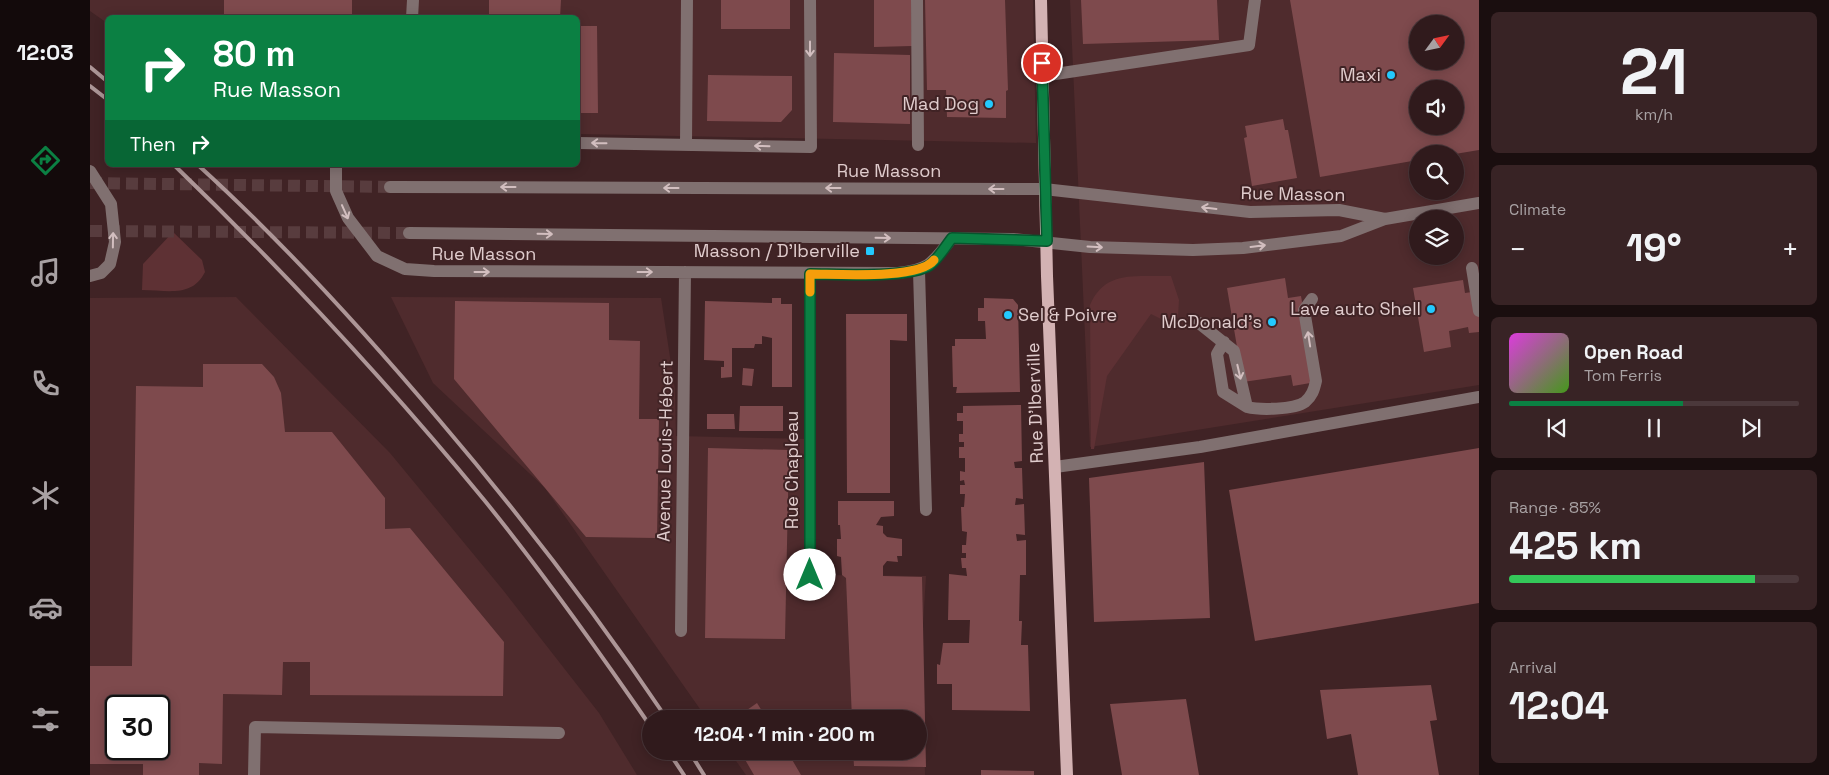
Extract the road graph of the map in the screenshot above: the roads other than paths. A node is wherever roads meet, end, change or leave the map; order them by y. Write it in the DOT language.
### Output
graph roads {
  1 [pos="413,0"];
  2 [pos="687,0"];
  3 [pos="810,0"];
  4 [pos="917,0"];
  5 [pos="1041,0"];
  6 [pos="1255,0"];
  7 [pos="412,15"];
  8 [pos="1042,76"];
  9 [pos="580,143"];
  10 [pos="686,145"];
  11 [pos="918,145"];
  12 [pos="336,167"];
  13 [pos="90,171"];
  14 [pos="390,187"];
  15 [pos="1044,189"];
  16 [pos="1479,203"];
  17 [pos="1385,218"];
  18 [pos="409,233"];
  19 [pos="952,238"];
  20 [pos="1047,241"];
  21 [pos="1472,268"];
  22 [pos="919,271"];
  23 [pos="685,272"];
  24 [pos="810,274"];
  25 [pos="90,276"];
  26 [pos="1312,299"];
  27 [pos="1479,311"];
  28 [pos="1199,323"];
  29 [pos="1224,342"];
  30 [pos="1479,397"];
  31 [pos="1247,407"];
  32 [pos="1055,467"];
  33 [pos="926,510"];
  34 [pos="810,575"];
  35 [pos="681,631"];
  36 [pos="559,733"];
  37 [pos="254,775"];
  38 [pos="1067,775"];
  1 -- 7 [label="street"];
  2 -- 10 [label="street"];
  3 -- 10 [label="street, one-way"];
  4 -- 11 [label="street"];
  5 -- 8 [label="main road, Rue D'Iberville"];
  6 -- 8 [label="street"];
  8 -- 15 [label="main road, Rue D'Iberville"];
  10 -- 9 [label="street, one-way"];
  12 -- 23 [label="street, Rue Masson, one-way"];
  25 -- 13 [label="street, one-way"];
  15 -- 14 [label="street, Rue Masson, one-way"];
  17 -- 15 [label="street, Rue Masson, one-way"];
  15 -- 20 [label="main road, Rue D'Iberville"];
  16 -- 17 [label="street, Rue Masson"];
  20 -- 17 [label="street, Rue Masson, one-way"];
  18 -- 19 [label="street, Rue Masson, one-way"];
  19 -- 20 [label="street, Rue Masson"];
  19 -- 22 [label="street"];
  20 -- 32 [label="main road, Rue D'Iberville"];
  21 -- 27 [label="street"];
  22 -- 24 [label="street, Rue Masson"];
  22 -- 33 [label="street"];
  23 -- 24 [label="street, Rue Masson"];
  23 -- 35 [label="street, Avenue Louis-Hébert"];
  24 -- 34 [label="street, Rue Chapleau"];
  31 -- 26 [label="street, one-way"];
  28 -- 29 [label="street"];
  29 -- 31 [label="street, one-way"];
  29 -- 31 [label="street"];
  30 -- 32 [label="street"];
  32 -- 38 [label="main road, Rue D'Iberville"];
  36 -- 37 [label="street"];
}
